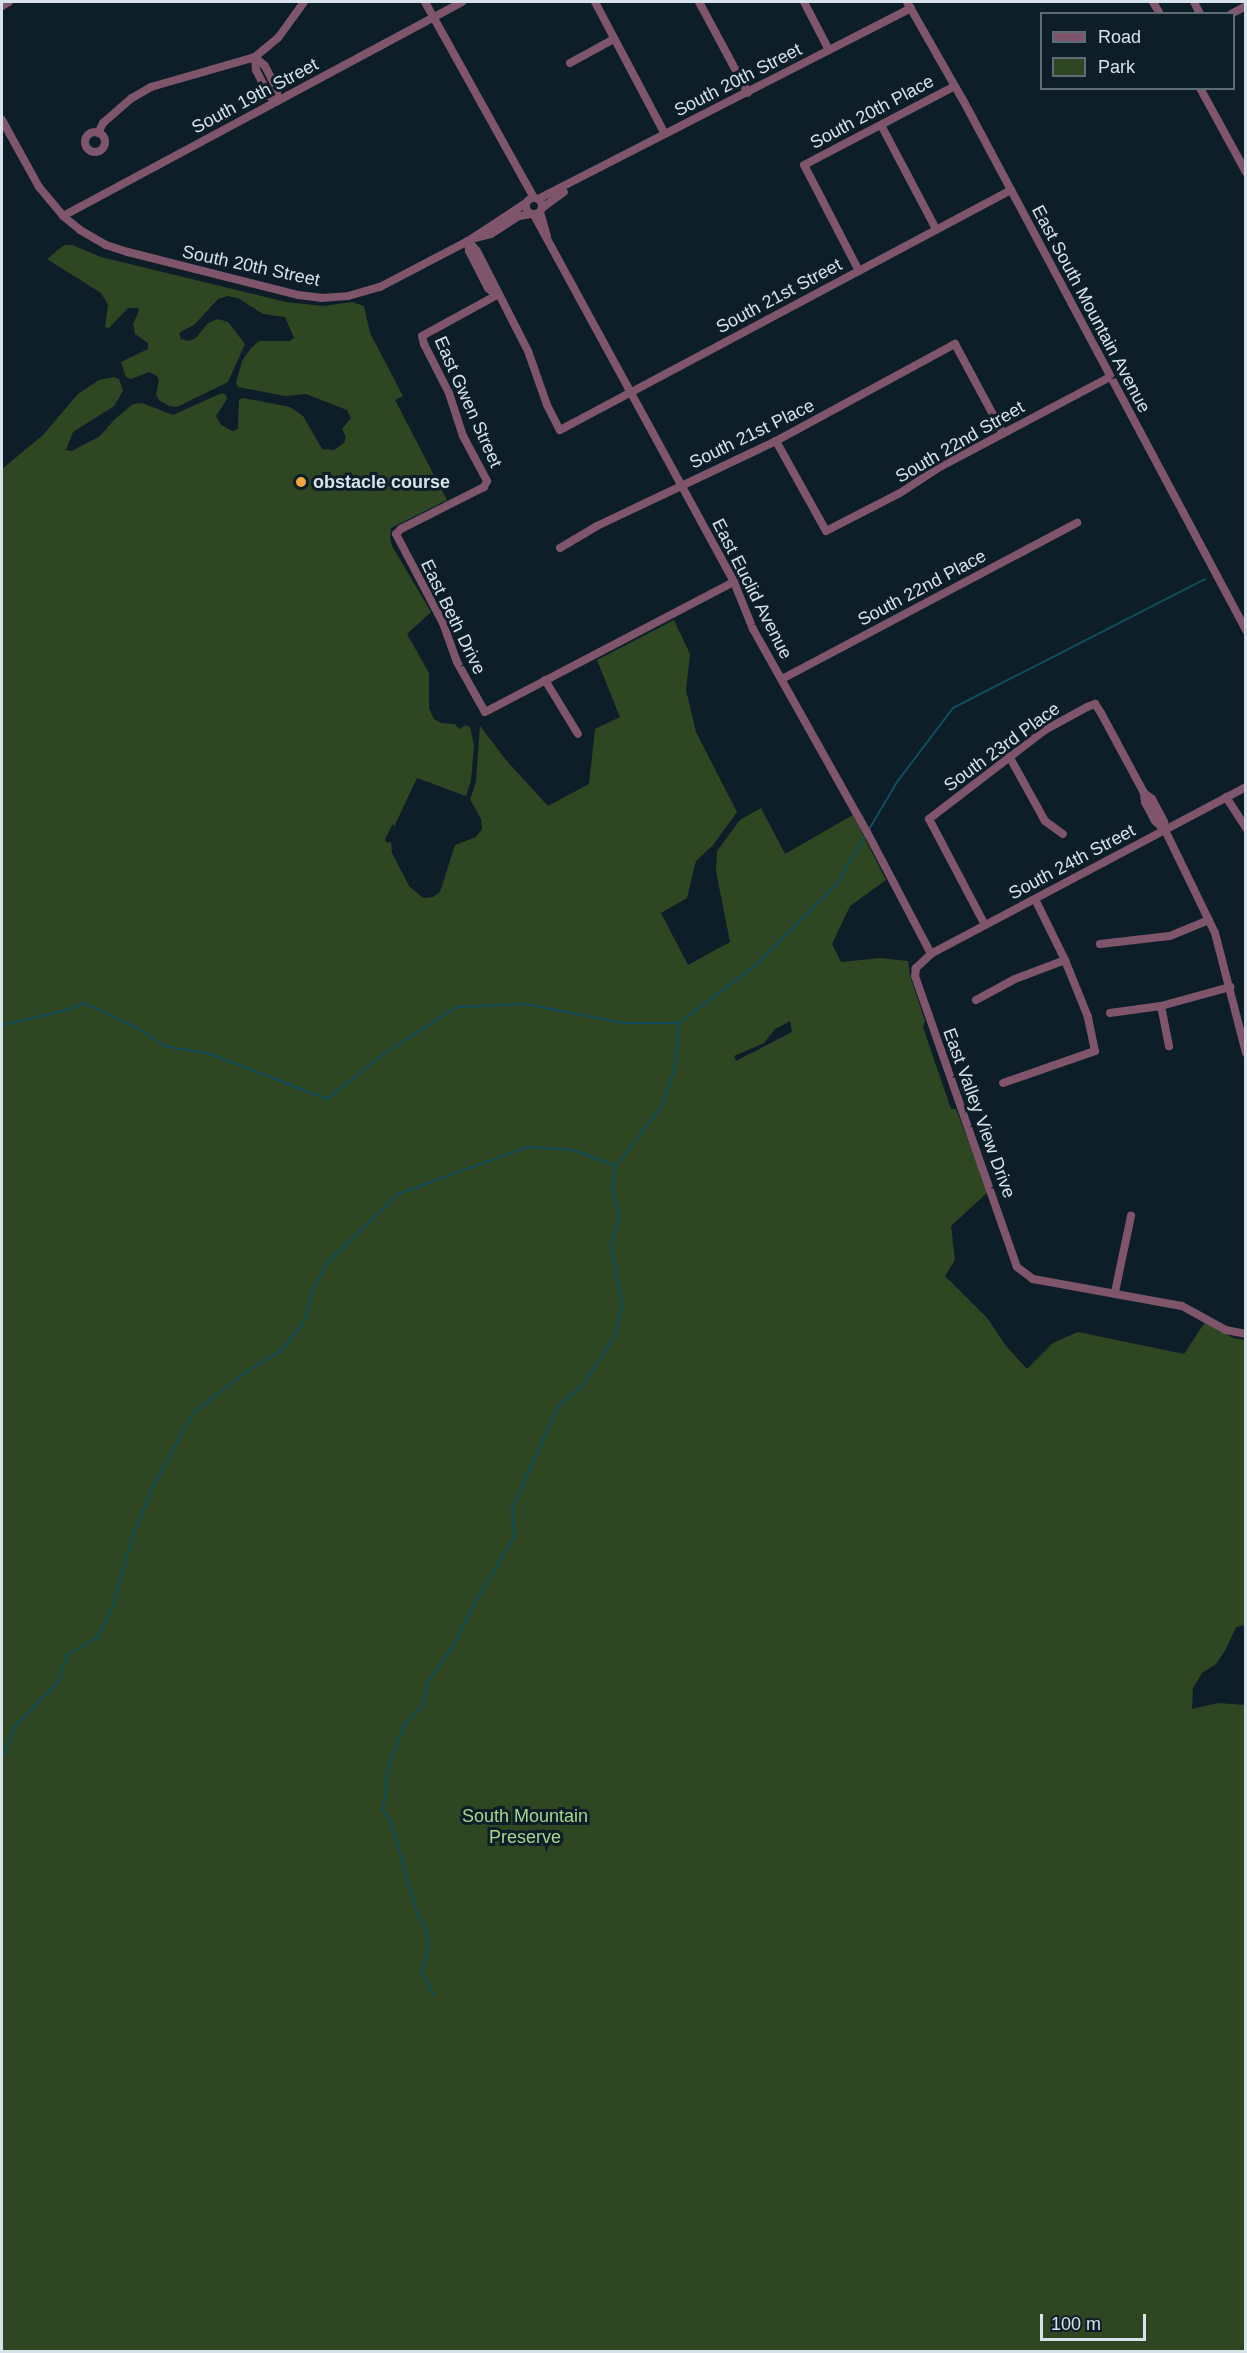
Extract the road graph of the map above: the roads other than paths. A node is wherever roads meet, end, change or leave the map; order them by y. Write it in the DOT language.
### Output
graph roads {
  1 [pos="9,2"];
  2 [pos="304,2"];
  3 [pos="425,2"];
  4 [pos="462,2"];
  5 [pos="595,2"];
  6 [pos="699,2"];
  7 [pos="804,2"];
  8 [pos="910,3"];
  9 [pos="2,6"];
  10 [pos="435,17"];
  11 [pos="614,39"];
  12 [pos="829,50"];
  13 [pos="255,57"];
  14 [pos="570,63"];
  15 [pos="269,75"];
  16 [pos="261,80"];
  17 [pos="953,87"];
  18 [pos="1201,90"];
  19 [pos="747,93"];
  20 [pos="277,102"];
  21 [pos="2,120"];
  22 [pos="881,125"];
  23 [pos="98,133"];
  24 [pos="665,134"];
  25 [pos="1245,172"];
  26 [pos="579,179"];
  27 [pos="1011,190"];
  28 [pos="531,200"];
  29 [pos="537,212"];
  30 [pos="63,216"];
  31 [pos="936,229"];
  32 [pos="468,241"];
  33 [pos="859,270"];
  34 [pos="497,296"];
  35 [pos="1110,377"];
  36 [pos="630,392"];
  37 [pos="1003,433"];
  38 [pos="777,441"];
  39 [pos="681,486"];
  40 [pos="1077,523"];
  41 [pos="396,534"];
  42 [pos="560,548"];
  43 [pos="734,582"];
  44 [pos="1245,630"];
  45 [pos="782,679"];
  46 [pos="545,680"];
  47 [pos="578,734"];
  48 [pos="1009,756"];
  49 [pos="1245,787"];
  50 [pos="1226,797"];
  51 [pos="1245,828"];
  52 [pos="1165,830"];
  53 [pos="1063,834"];
  54 [pos="1035,899"];
  55 [pos="1209,920"];
  56 [pos="985,925"];
  57 [pos="1100,944"];
  58 [pos="931,954"];
  59 [pos="1065,960"];
  60 [pos="916,968"];
  61 [pos="1230,987"];
  62 [pos="976,1000"];
  63 [pos="1161,1006"];
  64 [pos="1110,1013"];
  65 [pos="1169,1046"];
  66 [pos="1245,1053"];
  67 [pos="1003,1083"];
  68 [pos="1131,1216"];
  69 [pos="1114,1292"];
  70 [pos="1245,1334"];
  1 -- 9 [label="street"];
  2 -- 13 [label="street"];
  3 -- 10 [label="street"];
  4 -- 10 [label="street, South 19th Street"];
  5 -- 11 [label="street"];
  6 -- 19 [label="street"];
  7 -- 12 [label="street"];
  8 -- 12 [label="street, South 20th Street"];
  8 -- 17 [label="street, East South Mountain Avenue"];
  10 -- 20 [label="street, South 19th Street"];
  10 -- 28 [label="street"];
  11 -- 14 [label="street"];
  11 -- 24 [label="street"];
  12 -- 19 [label="street, South 20th Street"];
  13 -- 15 [label="street"];
  13 -- 16 [label="street"];
  13 -- 23 [label="street"];
  15 -- 16 [label="street"];
  15 -- 20 [label="street"];
  16 -- 20 [label="street"];
  17 -- 22 [label="street, South 20th Place"];
  17 -- 27 [label="street, East South Mountain Avenue"];
  18 -- 25 [label="street"];
  19 -- 24 [label="street, South 20th Street"];
  20 -- 30 [label="street, South 19th Street"];
  21 -- 30 [label="street, South 20th Street"];
  22 -- 31 [label="street"];
  22 -- 33 [label="street, South 20th Place"];
  24 -- 26 [label="street, South 20th Street"];
  26 -- 28 [label="street, South 20th Street"];
  26 -- 29 [label="street, South 20th Street"];
  27 -- 31 [label="street, South 21st Street"];
  27 -- 35 [label="street, East South Mountain Avenue"];
  28 -- 29 [label="street"];
  28 -- 29 [label="street"];
  28 -- 32 [label="street, South 20th Street"];
  29 -- 32 [label="street, South 20th Street"];
  29 -- 36 [label="street, East Euclid Avenue"];
  30 -- 32 [label="street, South 20th Street"];
  31 -- 33 [label="street, South 21st Street"];
  32 -- 34 [label="street"];
  33 -- 36 [label="street, South 21st Street"];
  34 -- 36 [label="street, South 21st Street"];
  34 -- 41 [label="street, East Gwen Street"];
  35 -- 37 [label="street, South 22nd Street"];
  35 -- 44 [label="street, East South Mountain Avenue"];
  36 -- 39 [label="street, East Euclid Avenue"];
  37 -- 38 [label="street, South 21st Place"];
  37 -- 38 [label="street, South 22nd Street"];
  38 -- 39 [label="street, South 21st Place"];
  39 -- 42 [label="street, South 21st Place"];
  39 -- 43 [label="street, East Euclid Avenue"];
  40 -- 45 [label="street, South 22nd Place"];
  41 -- 46 [label="street, East Beth Drive"];
  43 -- 45 [label="street, East Euclid Avenue"];
  43 -- 46 [label="street"];
  45 -- 58 [label="street, East Euclid Avenue"];
  46 -- 47 [label="street"];
  48 -- 52 [label="street, South 23rd Place"];
  48 -- 53 [label="street"];
  48 -- 56 [label="street, South 23rd Place"];
  49 -- 50 [label="street, South 24th Street"];
  50 -- 51 [label="street"];
  50 -- 52 [label="street, South 24th Street"];
  52 -- 54 [label="street, South 24th Street"];
  52 -- 55 [label="street"];
  54 -- 56 [label="street, South 24th Street"];
  54 -- 59 [label="street"];
  55 -- 57 [label="street"];
  55 -- 61 [label="street"];
  56 -- 58 [label="street, South 24th Street"];
  58 -- 60 [label="street, South 24th Street"];
  59 -- 62 [label="street"];
  59 -- 67 [label="street"];
  60 -- 69 [label="street, East Valley View Drive"];
  61 -- 63 [label="street"];
  61 -- 66 [label="street"];
  63 -- 64 [label="street"];
  63 -- 65 [label="street"];
  68 -- 69 [label="street"];
  69 -- 70 [label="street"];
}
